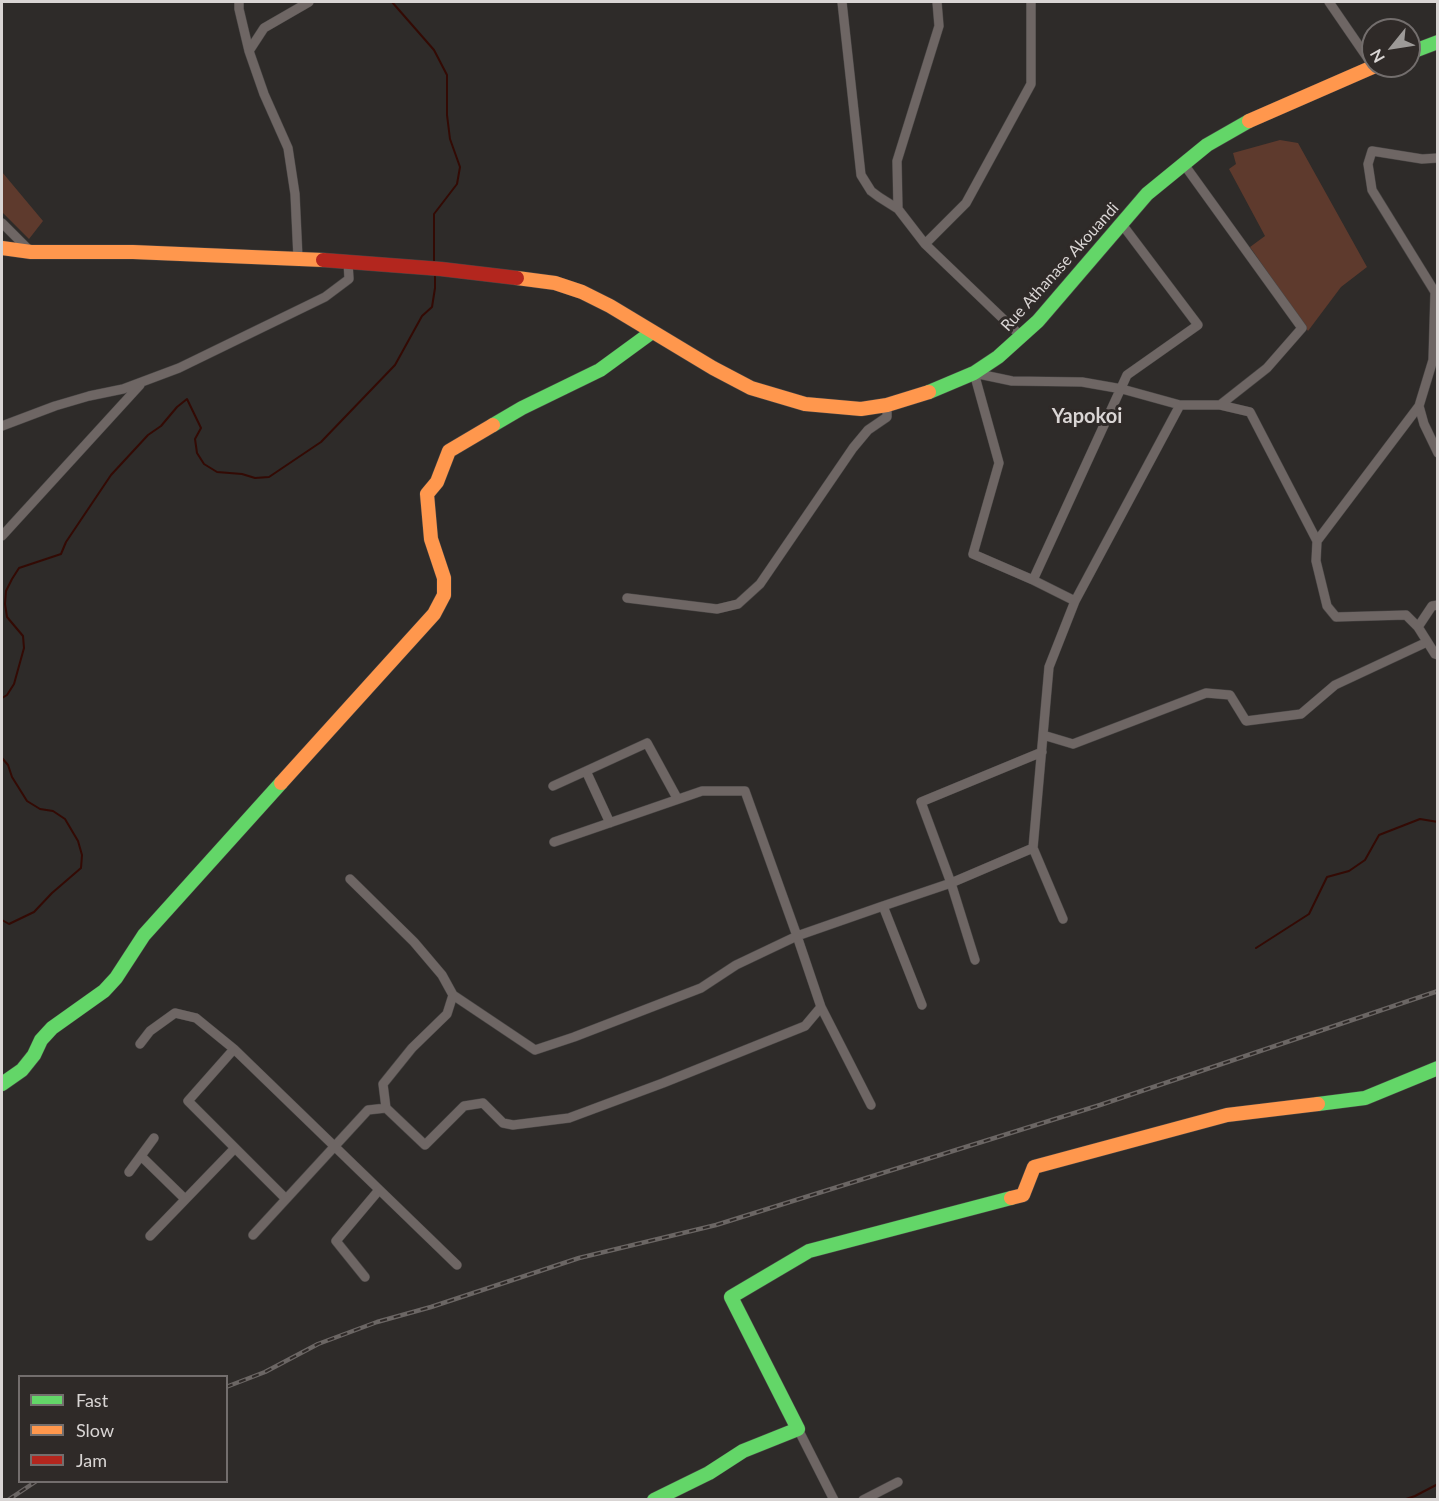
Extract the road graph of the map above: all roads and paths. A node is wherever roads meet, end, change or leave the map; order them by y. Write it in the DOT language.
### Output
graph roads {
  1 [pos="239,2"];
  2 [pos="309,2"];
  3 [pos="842,2"];
  4 [pos="937,2"];
  5 [pos="1031,2"];
  6 [pos="1329,2"];
  7 [pos="1437,42"];
  8 [pos="1361,48"];
  9 [pos="1421,48"];
  10 [pos="249,51"];
  11 [pos="1361,72"];
  12 [pos="1437,158"];
  13 [pos="1183,163"];
  14 [pos="898,208"];
  15 [pos="2,223"];
  16 [pos="1121,223"];
  17 [pos="925,244"];
  18 [pos="2,248"];
  19 [pos="31,252"];
  20 [pos="298,258"];
  21 [pos="348,262"];
  22 [pos="652,332"];
  23 [pos="1022,337"];
  24 [pos="974,373"];
  25 [pos="142,383"];
  26 [pos="1122,389"];
  27 [pos="887,405"];
  28 [pos="1180,405"];
  29 [pos="1220,405"];
  30 [pos="1419,406"];
  31 [pos="2,426"];
  32 [pos="1437,453"];
  33 [pos="2,536"];
  34 [pos="1317,541"];
  35 [pos="1034,580"];
  36 [pos="627,598"];
  37 [pos="1075,601"];
  38 [pos="1437,605"];
  39 [pos="1418,627"];
  40 [pos="1427,642"];
  41 [pos="1437,655"];
  42 [pos="1043,735"];
  43 [pos="1042,752"];
  44 [pos="586,771"];
  45 [pos="553,786"];
  46 [pos="677,798"];
  47 [pos="610,823"];
  48 [pos="554,842"];
  49 [pos="1033,848"];
  50 [pos="350,879"];
  51 [pos="951,883"];
  52 [pos="883,906"];
  53 [pos="1063,919"];
  54 [pos="797,936"];
  55 [pos="975,960"];
  56 [pos="453,995"];
  57 [pos="922,1005"];
  58 [pos="821,1007"];
  59 [pos="140,1044"];
  60 [pos="234,1049"];
  61 [pos="1437,1068"];
  62 [pos="2,1084"];
  63 [pos="871,1105"];
  64 [pos="387,1108"];
  65 [pos="154,1138"];
  66 [pos="334,1146"];
  67 [pos="235,1148"];
  68 [pos="141,1156"];
  69 [pos="129,1172"];
  70 [pos="379,1190"];
  71 [pos="185,1199"];
  72 [pos="286,1199"];
  73 [pos="253,1235"];
  74 [pos="150,1236"];
  75 [pos="457,1265"];
  76 [pos="365,1277"];
  77 [pos="798,1430"];
  78 [pos="898,1482"];
  79 [pos="654,1500"];
  80 [pos="834,1500"];
  81 [pos="863,1500"];
  1 -- 10 [label="street"];
  2 -- 10 [label="street"];
  3 -- 14 [label="street"];
  4 -- 14 [label="street"];
  5 -- 17 [label="street"];
  6 -- 8 [label="street"];
  7 -- 9 [label="street"];
  10 -- 20 [label="street"];
  11 -- 13 [label="street, Rue Athanase Akouandi"];
  12 -- 30 [label="street"];
  13 -- 16 [label="street, Rue Athanase Akouandi"];
  13 -- 29 [label="street"];
  14 -- 17 [label="street"];
  15 -- 19 [label="street"];
  16 -- 23 [label="street, Rue Athanase Akouandi"];
  16 -- 26 [label="street"];
  17 -- 23 [label="street"];
  18 -- 19 [label="street, Rue Athanase Akouandi"];
  19 -- 20 [label="street, Rue Athanase Akouandi"];
  20 -- 21 [label="street, Rue Athanase Akouandi"];
  21 -- 22 [label="street, Rue Athanase Akouandi"];
  21 -- 25 [label="street"];
  22 -- 27 [label="street, Rue Athanase Akouandi"];
  22 -- 62 [label="street"];
  23 -- 24 [label="street, Rue Athanase Akouandi"];
  24 -- 26 [label="street"];
  24 -- 27 [label="street, Rue Athanase Akouandi"];
  24 -- 35 [label="street"];
  25 -- 31 [label="street"];
  25 -- 33 [label="street"];
  26 -- 28 [label="street"];
  26 -- 35 [label="street"];
  27 -- 36 [label="street"];
  28 -- 29 [label="street"];
  28 -- 37 [label="street"];
  29 -- 34 [label="street"];
  30 -- 32 [label="street"];
  30 -- 34 [label="street"];
  34 -- 39 [label="street"];
  35 -- 37 [label="street"];
  37 -- 42 [label="street"];
  38 -- 39 [label="street"];
  39 -- 40 [label="street"];
  40 -- 41 [label="street"];
  40 -- 42 [label="street"];
  42 -- 43 [label="street"];
  43 -- 49 [label="street"];
  43 -- 51 [label="street"];
  44 -- 45 [label="street"];
  44 -- 46 [label="street"];
  44 -- 47 [label="street"];
  46 -- 47 [label="street"];
  46 -- 54 [label="street"];
  47 -- 48 [label="street"];
  49 -- 51 [label="street"];
  49 -- 53 [label="street"];
  50 -- 56 [label="street"];
  51 -- 52 [label="street"];
  51 -- 55 [label="street"];
  52 -- 54 [label="street"];
  52 -- 57 [label="street"];
  54 -- 56 [label="street"];
  54 -- 58 [label="street"];
  56 -- 64 [label="street"];
  58 -- 63 [label="street"];
  58 -- 64 [label="street"];
  59 -- 60 [label="street"];
  60 -- 66 [label="street"];
  60 -- 67 [label="street"];
  61 -- 77 [label="street"];
  64 -- 66 [label="street"];
  65 -- 68 [label="street"];
  66 -- 70 [label="street"];
  66 -- 72 [label="street"];
  67 -- 71 [label="street"];
  67 -- 72 [label="street"];
  68 -- 69 [label="street"];
  68 -- 71 [label="street"];
  70 -- 75 [label="street"];
  70 -- 76 [label="street"];
  71 -- 74 [label="street"];
  72 -- 73 [label="street"];
  77 -- 79 [label="street"];
  77 -- 80 [label="street"];
  78 -- 81 [label="street"];
}
